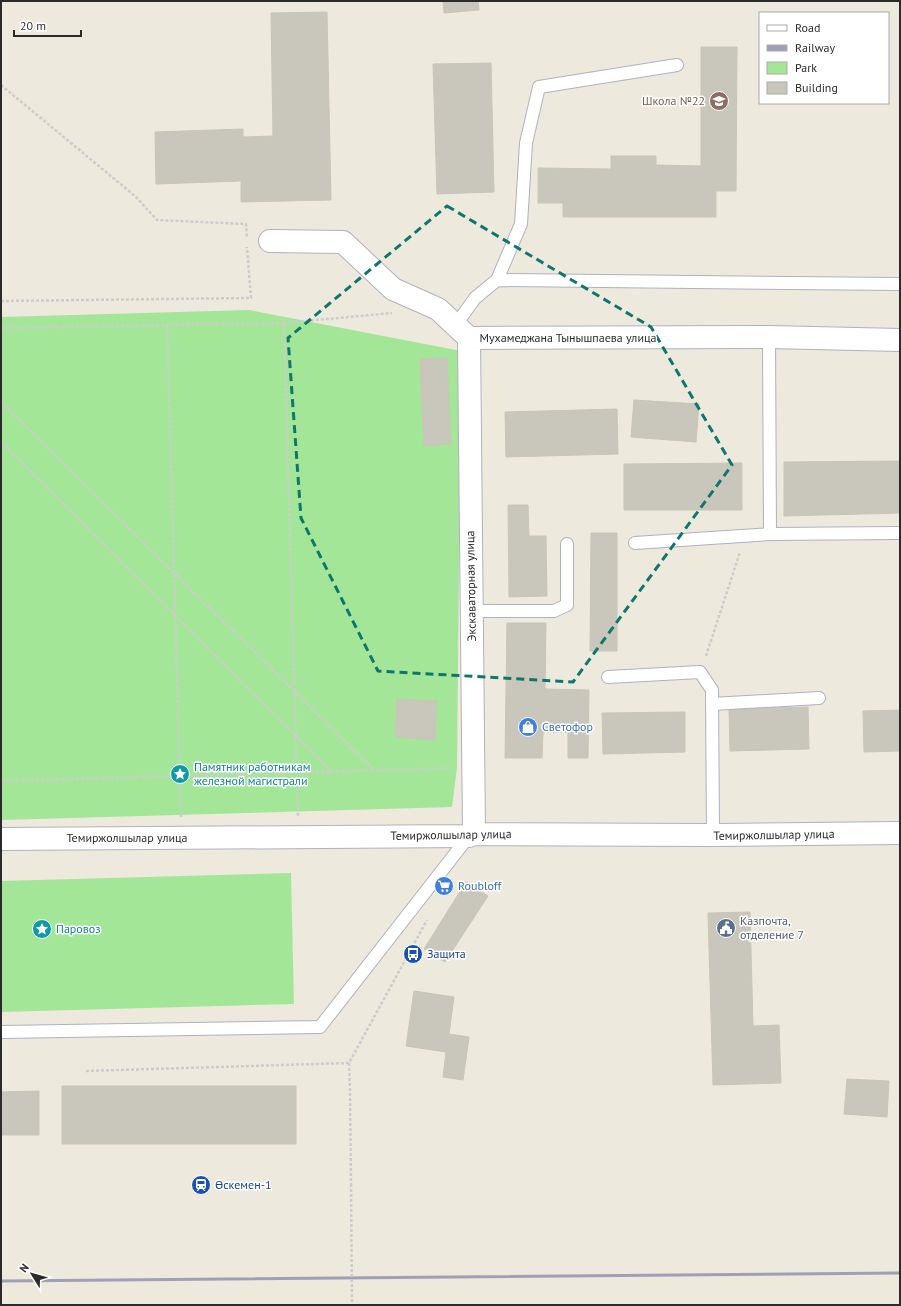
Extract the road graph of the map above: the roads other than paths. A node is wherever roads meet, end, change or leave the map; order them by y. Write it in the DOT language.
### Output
graph roads {
  1 [pos="677,65"];
  2 [pos="270,241"];
  3 [pos="497,280"];
  4 [pos="900,284"];
  5 [pos="462,332"];
  6 [pos="769,337"];
  7 [pos="900,340"];
  8 [pos="900,533"];
  9 [pos="770,534"];
  10 [pos="635,543"];
  11 [pos="567,544"];
  12 [pos="471,611"];
  13 [pos="608,677"];
  14 [pos="819,698"];
  15 [pos="712,704"];
  16 [pos="900,833"];
  17 [pos="471,834"];
  18 [pos="713,835"];
  19 [pos="1,839"];
  20 [pos="1,1032"];
  1 -- 3 [label="lane"];
  2 -- 5 [label="street"];
  3 -- 4 [label="lane"];
  3 -- 5 [label="lane"];
  5 -- 6 [label="street, Мухамеджана Тынышпаева улица"];
  5 -- 12 [label="street, Экскаваторная улица"];
  6 -- 7 [label="street, Мухамеджана Тынышпаева улица"];
  6 -- 9 [label="lane"];
  8 -- 9 [label="lane"];
  9 -- 10 [label="lane"];
  11 -- 12 [label="lane"];
  12 -- 17 [label="street, Экскаваторная улица"];
  13 -- 15 [label="lane"];
  14 -- 15 [label="lane"];
  15 -- 18 [label="lane"];
  16 -- 18 [label="street, Темиржолшылар улица"];
  17 -- 18 [label="street, Темиржолшылар улица"];
  17 -- 19 [label="street, Темиржолшылар улица"];
  17 -- 20 [label="lane"];
}
